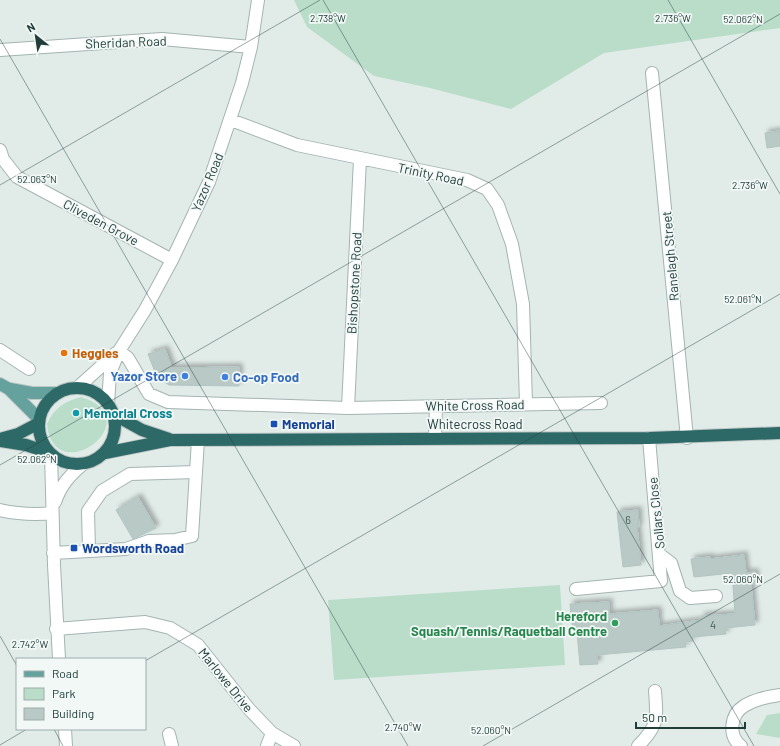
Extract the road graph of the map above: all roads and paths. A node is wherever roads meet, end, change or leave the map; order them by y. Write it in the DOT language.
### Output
graph roads {
  1 [pos="258,0"];
  2 [pos="251,47"];
  3 [pos="0,50"];
  4 [pos="652,73"];
  5 [pos="231,120"];
  6 [pos="0,150"];
  7 [pos="360,159"];
  8 [pos="172,260"];
  9 [pos="0,350"];
  10 [pos="119,351"];
  11 [pos="29,369"];
  12 [pos="4,387"];
  13 [pos="77,388"];
  14 [pos="58,393"];
  15 [pos="601,403"];
  16 [pos="526,404"];
  17 [pos="436,406"];
  18 [pos="348,408"];
  19 [pos="111,409"];
  20 [pos="39,421"];
  21 [pos="780,433"];
  22 [pos="435,438"];
  23 [pos="649,438"];
  24 [pos="687,438"];
  25 [pos="0,440"];
  26 [pos="170,440"];
  27 [pos="198,440"];
  28 [pos="50,453"];
  29 [pos="105,453"];
  30 [pos="83,464"];
  31 [pos="196,472"];
  32 [pos="0,510"];
  33 [pos="52,513"];
  34 [pos="89,550"];
  35 [pos="53,553"];
  36 [pos="659,554"];
  37 [pos="576,589"];
  38 [pos="716,596"];
  39 [pos="56,629"];
  40 [pos="59,658"];
  41 [pos="655,691"];
  42 [pos="780,695"];
  43 [pos="65,730"];
  44 [pos="272,733"];
  45 [pos="169,734"];
  46 [pos="66,746"];
  47 [pos="172,746"];
  48 [pos="267,746"];
  49 [pos="294,746"];
  50 [pos="638,746"];
  51 [pos="741,746"];
  1 -- 2 [label="street, Yazor Road"];
  2 -- 3 [label="street, Sheridan Road"];
  2 -- 5 [label="street, Yazor Road"];
  4 -- 24 [label="street, Ranelagh Street"];
  5 -- 7 [label="street, Trinity Road"];
  5 -- 8 [label="street, Yazor Road"];
  6 -- 8 [label="street, Cliveden Grove"];
  7 -- 16 [label="street, Trinity Road"];
  7 -- 18 [label="street, Bishopstone Road"];
  8 -- 10 [label="street, Yazor Road"];
  9 -- 11 [label="street"];
  10 -- 13 [label="street, Yazor Road"];
  10 -- 18 [label="street, White Cross Road"];
  10 -- 19 [label="street, Yazor Road"];
  12 -- 14 [label="main road"];
  12 -- 20 [label="main road"];
  13 -- 14 [label="highway"];
  13 -- 19 [label="highway"];
  14 -- 20 [label="highway"];
  15 -- 16 [label="street, White Cross Road"];
  16 -- 17 [label="street, White Cross Road"];
  17 -- 18 [label="street, White Cross Road"];
  17 -- 22 [label="street"];
  19 -- 26 [label="highway, Whitecross Road"];
  19 -- 29 [label="highway"];
  20 -- 25 [label="highway"];
  20 -- 28 [label="highway"];
  21 -- 24 [label="highway, Whitecross Road"];
  22 -- 23 [label="highway, Whitecross Road"];
  22 -- 27 [label="highway, Whitecross Road"];
  23 -- 24 [label="highway, Whitecross Road"];
  23 -- 36 [label="street, Sollars Close"];
  25 -- 28 [label="highway"];
  26 -- 27 [label="highway, Whitecross Road"];
  26 -- 29 [label="highway, Whitecross Road"];
  27 -- 31 [label="street"];
  28 -- 30 [label="highway"];
  28 -- 33 [label="street"];
  29 -- 30 [label="highway"];
  30 -- 33 [label="street"];
  31 -- 34 [label="street"];
  31 -- 34 [label="street"];
  32 -- 33 [label="street"];
  33 -- 35 [label="street"];
  34 -- 35 [label="street"];
  35 -- 39 [label="street"];
  36 -- 37 [label="street"];
  36 -- 38 [label="street, Sollars Close"];
  39 -- 40 [label="street"];
  39 -- 44 [label="street, Marlowe Drive"];
  41 -- 50 [label="street"];
  42 -- 51 [label="street"];
  43 -- 46 [label="street"];
  44 -- 48 [label="street"];
  44 -- 49 [label="street, Marlowe Drive"];
  45 -- 47 [label="street"];
}
